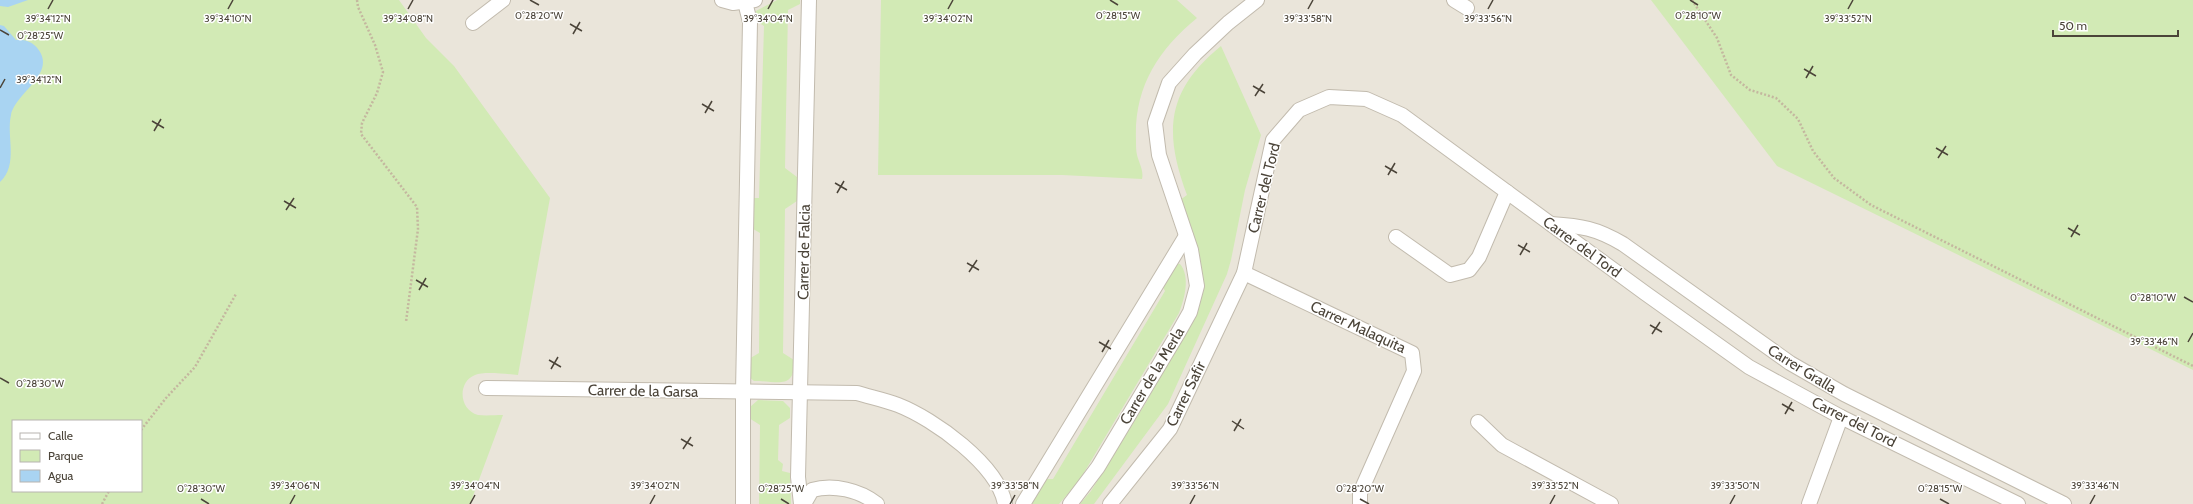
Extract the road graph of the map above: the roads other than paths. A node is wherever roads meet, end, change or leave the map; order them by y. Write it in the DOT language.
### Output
graph roads {
  1 [pos="503,0"];
  2 [pos="722,0"];
  3 [pos="809,0"];
  4 [pos="1257,0"];
  5 [pos="1454,0"];
  6 [pos="750,1"];
  7 [pos="1467,8"];
  8 [pos="473,23"];
  9 [pos="1507,192"];
  10 [pos="1550,224"];
  11 [pos="1186,236"];
  12 [pos="1396,237"];
  13 [pos="1244,273"];
  14 [pos="486,388"];
  15 [pos="743,392"];
  16 [pos="800,393"];
  17 [pos="1841,417"];
  18 [pos="1478,422"];
  19 [pos="743,504"];
  20 [pos="802,504"];
  21 [pos="877,504"];
  22 [pos="1005,504"];
  23 [pos="1024,504"];
  24 [pos="1070,504"];
  25 [pos="1110,504"];
  26 [pos="1360,504"];
  27 [pos="1611,504"];
  28 [pos="1809,504"];
  29 [pos="2018,504"];
  30 [pos="2064,504"];
  1 -- 8 [label="street"];
  2 -- 6 [label="street"];
  3 -- 16 [label="street, Carrer de Falcia"];
  4 -- 11 [label="street, Carrer de la Merla"];
  5 -- 7 [label="street"];
  6 -- 15 [label="street"];
  9 -- 10 [label="street, Carrer del Tord"];
  9 -- 12 [label="street"];
  9 -- 13 [label="street, Carrer del Tord"];
  10 -- 17 [label="street, Carrer del Tord"];
  10 -- 30 [label="street, Carrer Gralla"];
  11 -- 23 [label="street"];
  11 -- 24 [label="street, Carrer de la Merla"];
  13 -- 25 [label="street, Carrer Safir"];
  13 -- 26 [label="street, Carrer Malaquita"];
  14 -- 15 [label="street, Carrer de la Garsa"];
  15 -- 16 [label="street, Carrer de la Garsa"];
  15 -- 19 [label="street"];
  16 -- 20 [label="street, Carrer de Falcia"];
  16 -- 22 [label="street, Carrer de la Garsa"];
  17 -- 28 [label="street"];
  17 -- 29 [label="street, Carrer del Tord"];
  18 -- 27 [label="street"];
  20 -- 21 [label="street"];
}
